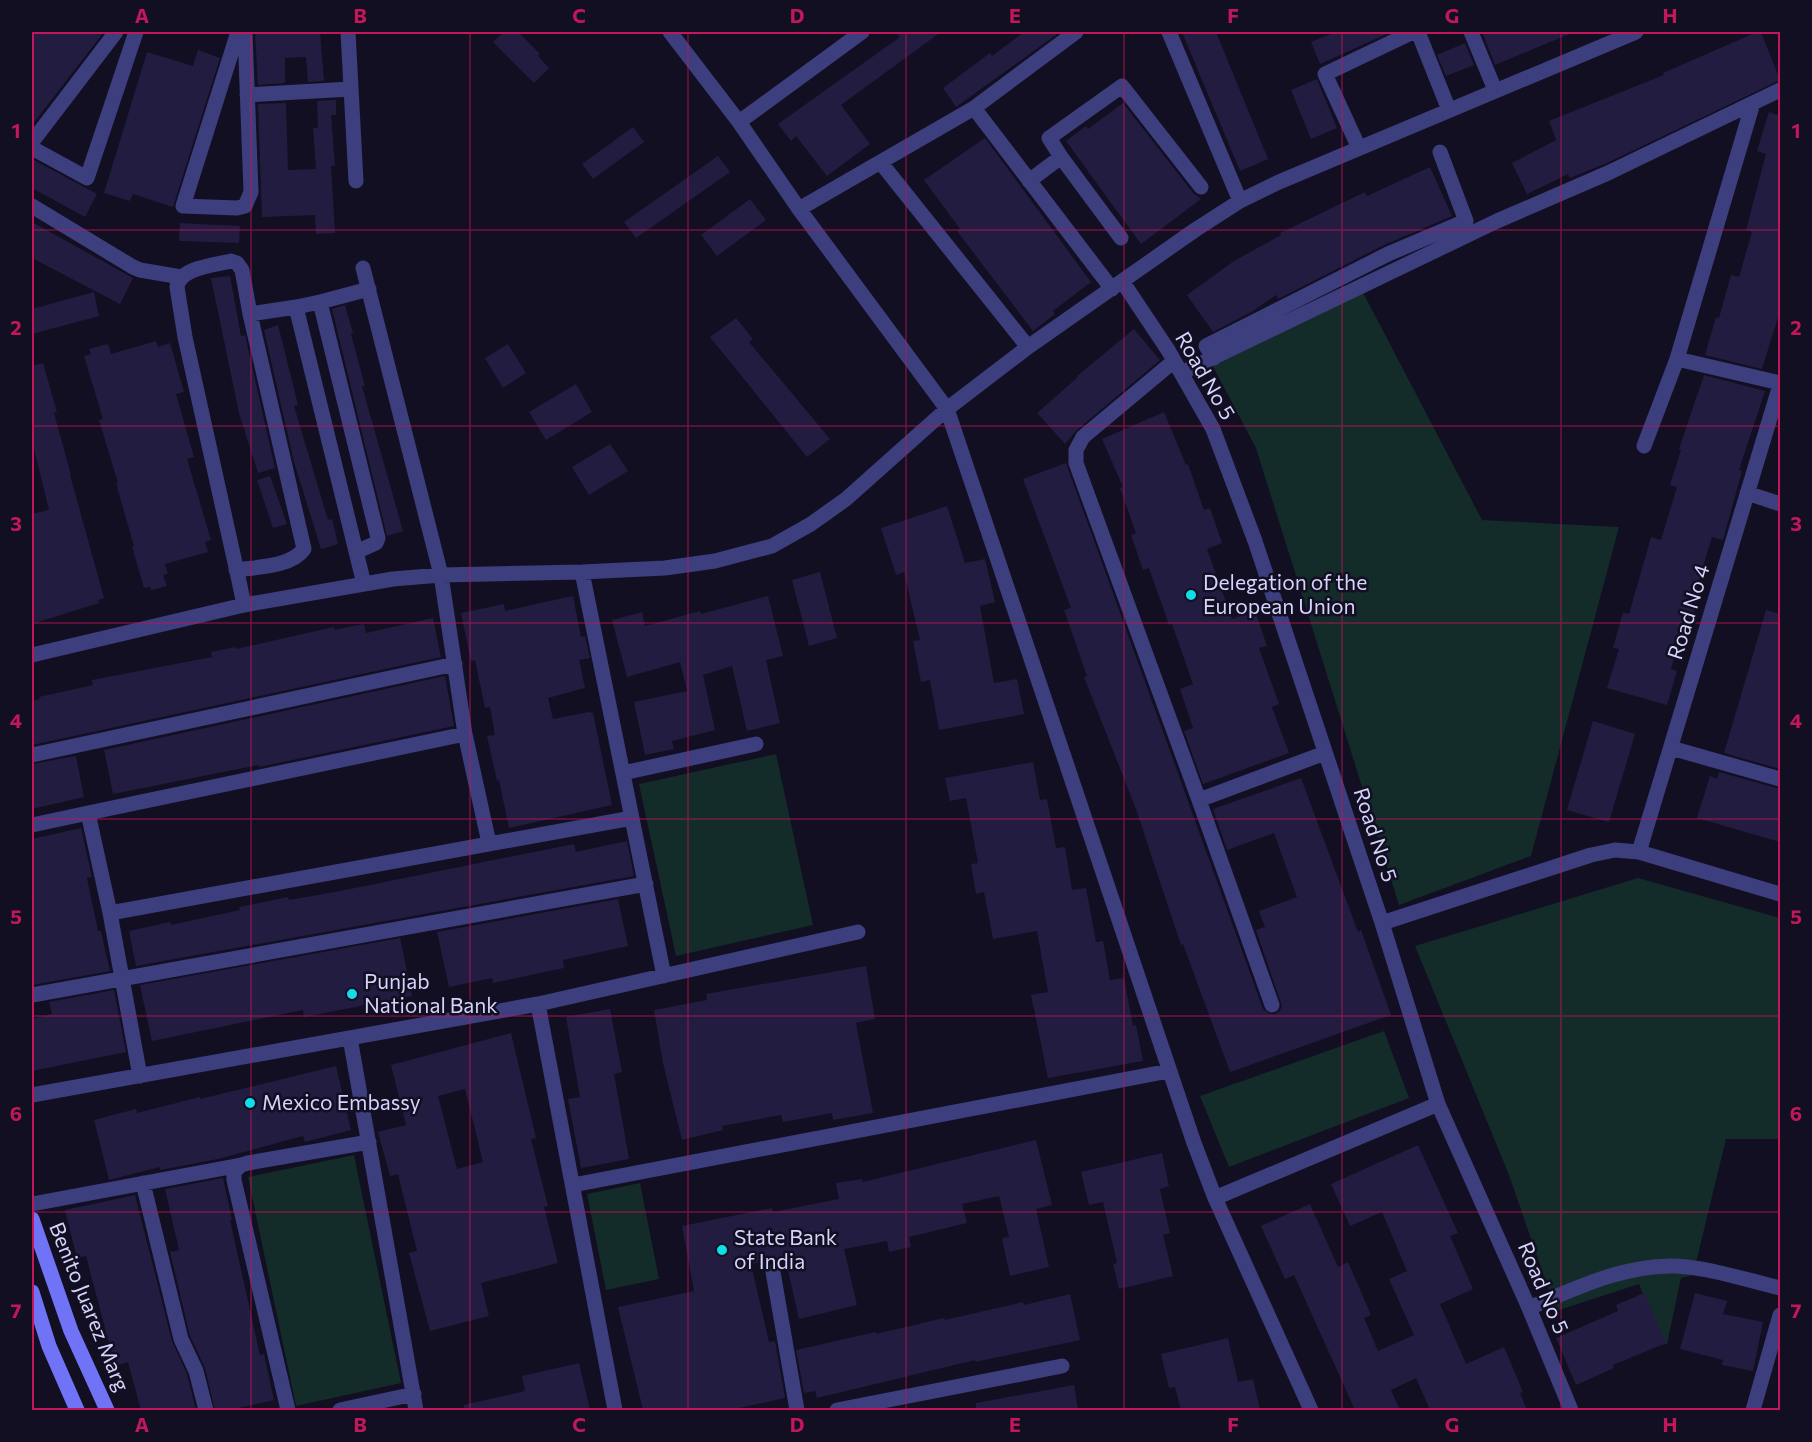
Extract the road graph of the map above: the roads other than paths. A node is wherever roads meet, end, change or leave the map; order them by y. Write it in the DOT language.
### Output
graph roads {
  1 [pos="116,32"];
  2 [pos="136,32"];
  3 [pos="238,32"];
  4 [pos="245,32"];
  5 [pos="348,32"];
  6 [pos="672,32"];
  7 [pos="862,32"];
  8 [pos="1076,32"];
  9 [pos="1169,32"];
  10 [pos="1471,32"];
  11 [pos="1636,32"];
  12 [pos="1421,33"];
  13 [pos="1608,37"];
  14 [pos="351,89"];
  15 [pos="1495,90"];
  16 [pos="1780,90"];
  17 [pos="247,95"];
  18 [pos="1754,103"];
  19 [pos="974,108"];
  20 [pos="1449,110"];
  21 [pos="739,122"];
  22 [pos="32,142"];
  23 [pos="32,148"];
  24 [pos="1359,148"];
  25 [pos="1440,152"];
  26 [pos="1061,157"];
  27 [pos="881,163"];
  28 [pos="356,181"];
  29 [pos="1029,181"];
  30 [pos="1202,187"];
  31 [pos="1240,201"];
  32 [pos="32,206"];
  33 [pos="799,209"];
  34 [pos="1121,238"];
  35 [pos="363,268"];
  36 [pos="181,276"];
  37 [pos="1117,285"];
  38 [pos="369,289"];
  39 [pos="320,302"];
  40 [pos="296,307"];
  41 [pos="250,314"];
  42 [pos="1028,347"];
  43 [pos="1214,358"];
  44 [pos="1677,359"];
  45 [pos="1178,367"];
  46 [pos="1780,384"];
  47 [pos="946,409"];
  48 [pos="1644,446"];
  49 [pos="1747,493"];
  50 [pos="1780,504"];
  51 [pos="356,552"];
  52 [pos="236,570"];
  53 [pos="441,575"];
  54 [pos="583,579"];
  55 [pos="364,584"];
  56 [pos="244,605"];
  57 [pos="32,655"];
  58 [pos="455,664"];
  59 [pos="465,734"];
  60 [pos="756,744"];
  61 [pos="1671,748"];
  62 [pos="1325,753"];
  63 [pos="32,755"];
  64 [pos="623,773"];
  65 [pos="1780,779"];
  66 [pos="1199,800"];
  67 [pos="88,813"];
  68 [pos="632,818"];
  69 [pos="32,825"];
  70 [pos="489,843"];
  71 [pos="1639,852"];
  72 [pos="646,884"];
  73 [pos="1780,894"];
  74 [pos="110,913"];
  75 [pos="1382,923"];
  76 [pos="858,932"];
  77 [pos="664,976"];
  78 [pos="122,979"];
  79 [pos="32,995"];
  80 [pos="538,1004"];
  81 [pos="1272,1005"];
  82 [pos="350,1038"];
  83 [pos="1169,1071"];
  84 [pos="140,1076"];
  85 [pos="32,1095"];
  86 [pos="1438,1104"];
  87 [pos="369,1142"];
  88 [pos="241,1165"];
  89 [pos="142,1183"];
  90 [pos="573,1185"];
  91 [pos="1215,1197"];
  92 [pos="32,1204"];
  93 [pos="32,1219"];
  94 [pos="773,1272"];
  95 [pos="1780,1288"];
  96 [pos="32,1292"];
  97 [pos="1529,1308"];
  98 [pos="1780,1315"];
  99 [pos="1062,1366"];
  100 [pos="414,1394"];
  101 [pos="77,1410"];
  102 [pos="107,1410"];
  103 [pos="206,1410"];
  104 [pos="288,1410"];
  105 [pos="340,1410"];
  106 [pos="416,1410"];
  107 [pos="615,1410"];
  108 [pos="797,1410"];
  109 [pos="837,1410"];
  110 [pos="1311,1410"];
  111 [pos="1571,1410"];
  112 [pos="1753,1410"];
  1 -- 22 [label="street"];
  2 -- 23 [label="street"];
  3 -- 17 [label="street"];
  4 -- 17 [label="street"];
  5 -- 14 [label="street"];
  6 -- 21 [label="street"];
  7 -- 21 [label="street"];
  8 -- 19 [label="street"];
  9 -- 31 [label="street"];
  10 -- 15 [label="street"];
  11 -- 13 [label="street"];
  12 -- 20 [label="street"];
  12 -- 24 [label="street"];
  13 -- 15 [label="street"];
  14 -- 17 [label="street"];
  14 -- 28 [label="street"];
  15 -- 20 [label="street"];
  16 -- 18 [label="street"];
  18 -- 43 [label="street"];
  18 -- 44 [label="street"];
  19 -- 27 [label="street"];
  19 -- 29 [label="street, Road No 5"];
  20 -- 24 [label="street"];
  21 -- 33 [label="street"];
  24 -- 31 [label="street"];
  25 -- 43 [label="street"];
  26 -- 29 [label="street"];
  26 -- 30 [label="street"];
  26 -- 34 [label="street"];
  27 -- 33 [label="street"];
  27 -- 42 [label="street"];
  29 -- 37 [label="street, Road No 5"];
  31 -- 37 [label="street"];
  32 -- 36 [label="street"];
  33 -- 47 [label="street"];
  35 -- 38 [label="street"];
  36 -- 41 [label="street"];
  36 -- 52 [label="street"];
  37 -- 42 [label="street"];
  37 -- 45 [label="street, Road No 5"];
  38 -- 39 [label="street"];
  38 -- 53 [label="street"];
  39 -- 40 [label="street"];
  39 -- 51 [label="street"];
  40 -- 41 [label="street"];
  40 -- 51 [label="street"];
  41 -- 52 [label="street"];
  42 -- 47 [label="street"];
  43 -- 45 [label="street"];
  44 -- 46 [label="street"];
  44 -- 48 [label="street"];
  45 -- 62 [label="street, Road No 5"];
  45 -- 66 [label="street"];
  46 -- 49 [label="street, Road No 4"];
  47 -- 54 [label="street"];
  47 -- 83 [label="street"];
  49 -- 50 [label="street"];
  49 -- 61 [label="street, Road No 4"];
  51 -- 55 [label="street"];
  52 -- 56 [label="street"];
  53 -- 54 [label="street"];
  53 -- 55 [label="street"];
  53 -- 58 [label="street"];
  54 -- 64 [label="street"];
  55 -- 56 [label="street"];
  56 -- 57 [label="street"];
  58 -- 59 [label="street"];
  58 -- 63 [label="street"];
  59 -- 67 [label="street"];
  59 -- 70 [label="street"];
  60 -- 64 [label="street"];
  61 -- 65 [label="street"];
  61 -- 71 [label="street, Road No 4"];
  62 -- 66 [label="street"];
  62 -- 75 [label="street, Road No 5"];
  64 -- 68 [label="street"];
  66 -- 81 [label="street"];
  67 -- 69 [label="street"];
  67 -- 74 [label="street"];
  68 -- 70 [label="street"];
  68 -- 72 [label="street"];
  70 -- 74 [label="street"];
  71 -- 73 [label="street"];
  71 -- 75 [label="street"];
  72 -- 77 [label="street"];
  72 -- 78 [label="street"];
  74 -- 78 [label="street"];
  75 -- 86 [label="street, Road No 5"];
  76 -- 77 [label="street"];
  77 -- 80 [label="street"];
  78 -- 79 [label="street"];
  78 -- 84 [label="street"];
  80 -- 82 [label="street"];
  80 -- 90 [label="street"];
  82 -- 84 [label="street"];
  82 -- 87 [label="street"];
  83 -- 90 [label="street"];
  83 -- 91 [label="street"];
  84 -- 85 [label="street"];
  86 -- 91 [label="street"];
  86 -- 97 [label="street, Road No 5"];
  87 -- 88 [label="street"];
  87 -- 100 [label="street"];
  88 -- 89 [label="street"];
  88 -- 104 [label="street"];
  89 -- 92 [label="street"];
  89 -- 103 [label="street"];
  90 -- 107 [label="street"];
  91 -- 110 [label="street"];
  93 -- 102 [label="street, Benito Juarez Marg"];
  94 -- 108 [label="street"];
  95 -- 97 [label="street"];
  96 -- 101 [label="street"];
  97 -- 111 [label="street, Road No 5"];
  98 -- 112 [label="street"];
  99 -- 109 [label="street"];
  100 -- 105 [label="street"];
  100 -- 106 [label="street"];
}
